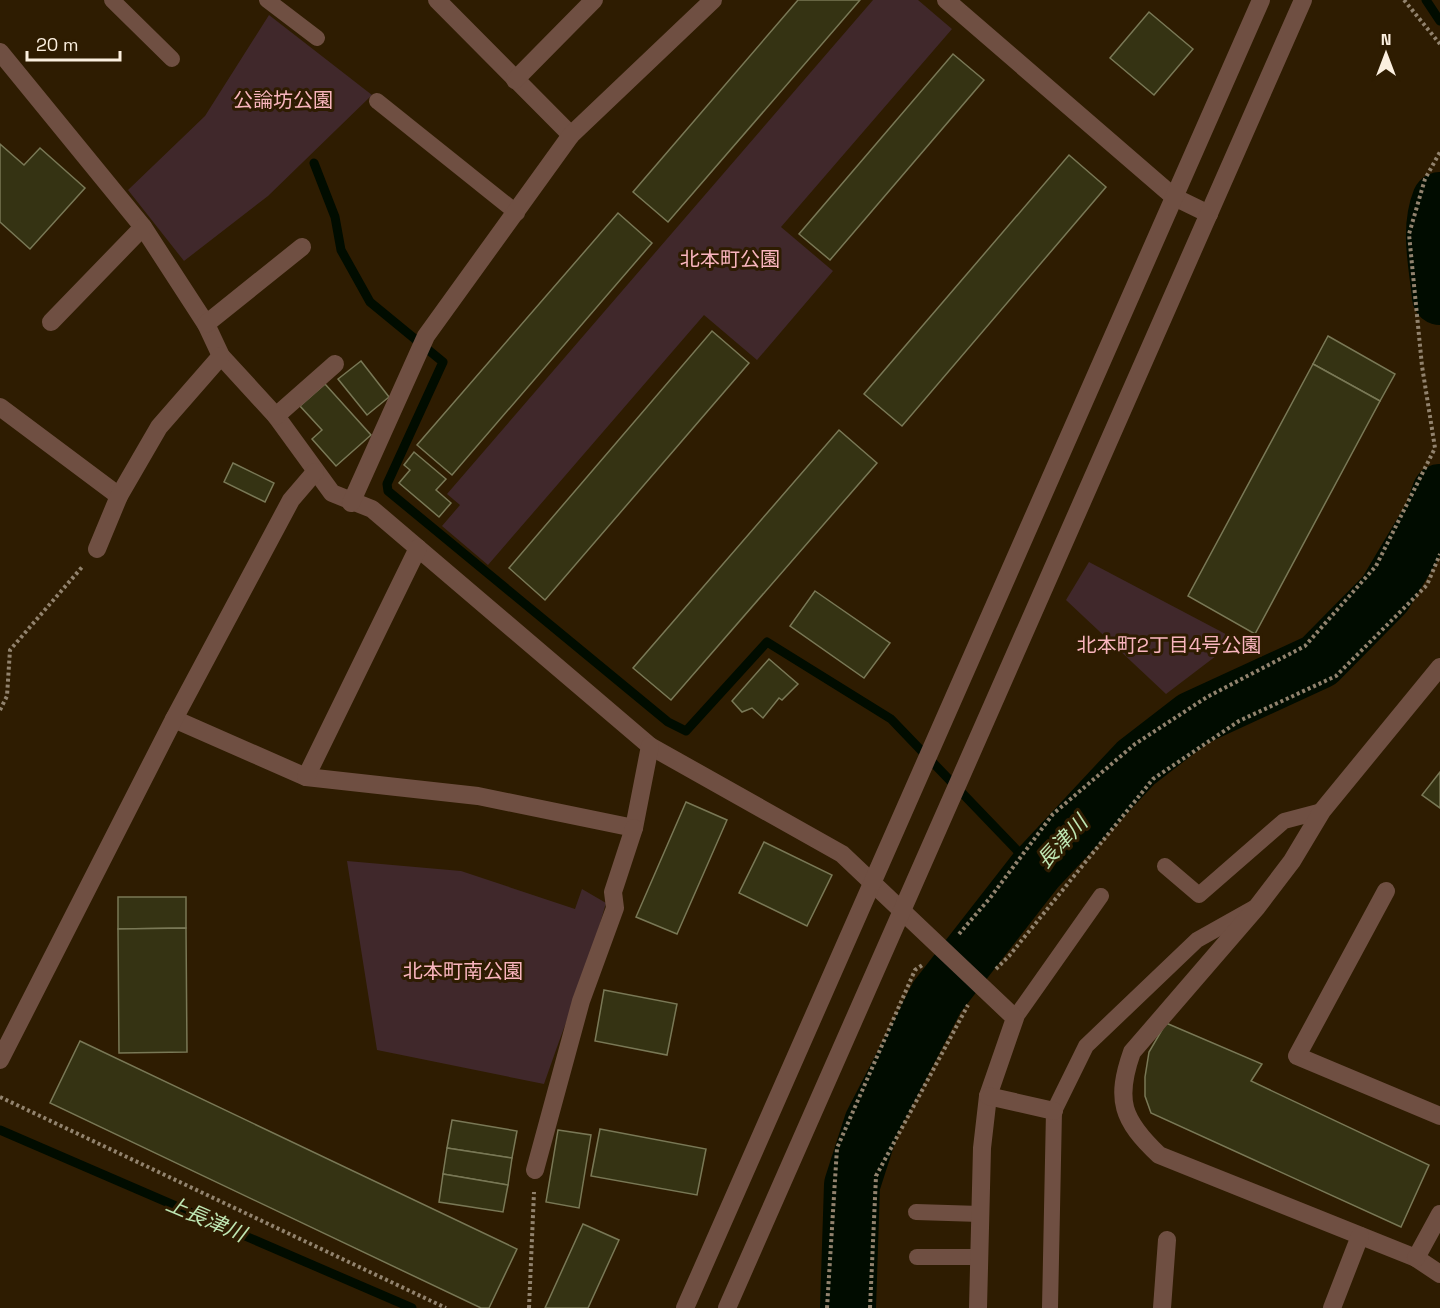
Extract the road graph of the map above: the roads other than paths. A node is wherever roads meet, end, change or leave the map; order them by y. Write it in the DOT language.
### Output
graph roads {
  1 [pos="112,0"];
  2 [pos="267,0"];
  3 [pos="436,0"];
  4 [pos="594,0"];
  5 [pos="713,0"];
  6 [pos="946,0"];
  7 [pos="1261,0"];
  8 [pos="1303,0"];
  9 [pos="317,38"];
  10 [pos="0,51"];
  11 [pos="172,59"];
  12 [pos="515,80"];
  13 [pos="376,101"];
  14 [pos="571,135"];
  15 [pos="1174,197"];
  16 [pos="517,213"];
  17 [pos="1209,214"];
  18 [pos="143,227"];
  19 [pos="302,247"];
  20 [pos="51,322"];
  21 [pos="206,324"];
  22 [pos="221,356"];
  23 [pos="335,364"];
  24 [pos="0,407"];
  25 [pos="276,416"];
  26 [pos="315,472"];
  27 [pos="119,496"];
  28 [pos="351,503"];
  29 [pos="418,548"];
  30 [pos="97,549"];
  31 [pos="1440,667"];
  32 [pos="174,718"];
  33 [pos="650,746"];
  34 [pos="306,777"];
  35 [pos="1322,811"];
  36 [pos="634,828"];
  37 [pos="1165,866"];
  38 [pos="872,882"];
  39 [pos="1386,891"];
  40 [pos="1101,896"];
  41 [pos="1257,907"];
  42 [pos="902,910"];
  43 [pos="1015,1018"];
  44 [pos="0,1060"];
  45 [pos="988,1096"];
  46 [pos="1054,1111"];
  47 [pos="1440,1116"];
  48 [pos="535,1170"];
  49 [pos="916,1212"];
  50 [pos="1440,1214"];
  51 [pos="980,1215"];
  52 [pos="1360,1236"];
  53 [pos="1167,1240"];
  54 [pos="917,1257"];
  55 [pos="979,1257"];
  56 [pos="1416,1258"];
  57 [pos="1440,1274"];
  58 [pos="684,1308"];
  59 [pos="727,1308"];
  60 [pos="978,1308"];
  61 [pos="1050,1308"];
  62 [pos="1162,1308"];
  63 [pos="1332,1308"];
  1 -- 11 [label="lane"];
  2 -- 9 [label="lane"];
  3 -- 12 [label="street"];
  4 -- 12 [label="street"];
  5 -- 14 [label="street"];
  6 -- 15 [label="street"];
  7 -- 15 [label="street"];
  8 -- 17 [label="street"];
  10 -- 18 [label="street"];
  12 -- 14 [label="street"];
  13 -- 16 [label="lane"];
  14 -- 16 [label="street"];
  15 -- 17 [label="street"];
  15 -- 38 [label="street"];
  16 -- 28 [label="street"];
  17 -- 42 [label="street"];
  18 -- 20 [label="street"];
  18 -- 21 [label="street"];
  19 -- 21 [label="street"];
  21 -- 22 [label="street"];
  22 -- 25 [label="street"];
  22 -- 27 [label="street"];
  23 -- 25 [label="street"];
  24 -- 27 [label="street"];
  25 -- 26 [label="street"];
  26 -- 28 [label="street"];
  26 -- 32 [label="street"];
  27 -- 30 [label="street"];
  28 -- 29 [label="street"];
  29 -- 33 [label="street"];
  29 -- 34 [label="street"];
  31 -- 35 [label="street"];
  32 -- 34 [label="street"];
  32 -- 44 [label="street"];
  33 -- 36 [label="street"];
  33 -- 38 [label="street"];
  34 -- 36 [label="street"];
  35 -- 37 [label="lane"];
  35 -- 41 [label="street"];
  36 -- 48 [label="street"];
  38 -- 42 [label="street"];
  38 -- 58 [label="street"];
  39 -- 47 [label="street"];
  40 -- 43 [label="lane"];
  41 -- 46 [label="lane"];
  41 -- 52 [label="street"];
  42 -- 43 [label="street"];
  42 -- 59 [label="street"];
  43 -- 45 [label="street"];
  45 -- 46 [label="street"];
  45 -- 51 [label="street"];
  46 -- 61 [label="lane"];
  49 -- 51 [label="lane"];
  50 -- 56 [label="street"];
  51 -- 55 [label="street"];
  52 -- 56 [label="street"];
  52 -- 63 [label="street"];
  53 -- 62 [label="street"];
  54 -- 55 [label="lane"];
  55 -- 60 [label="street"];
  56 -- 57 [label="street"];
}
